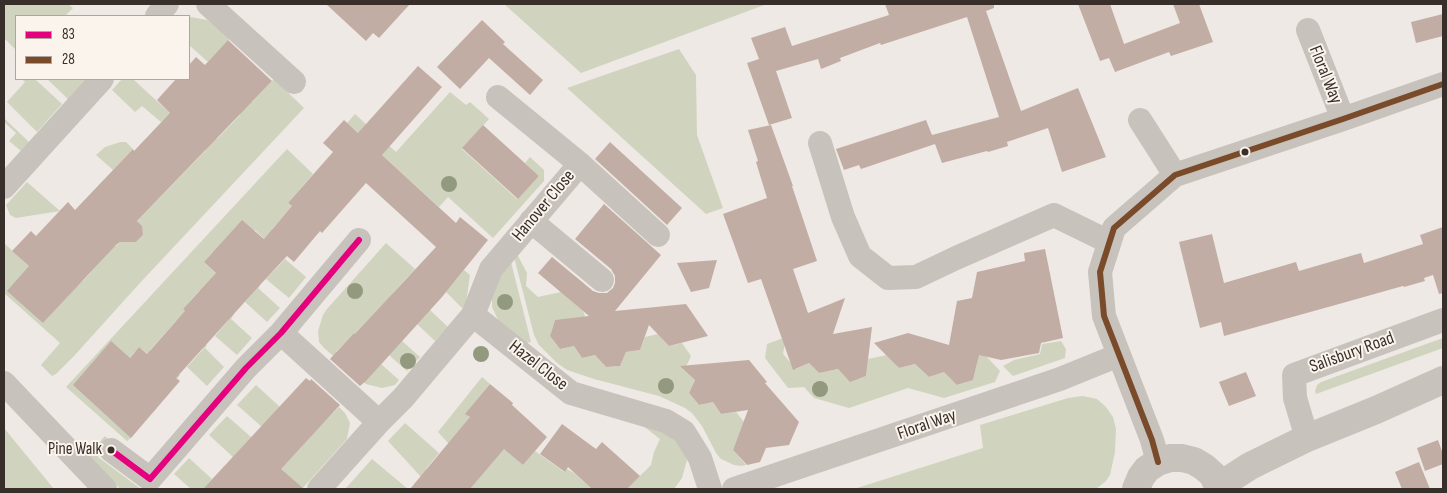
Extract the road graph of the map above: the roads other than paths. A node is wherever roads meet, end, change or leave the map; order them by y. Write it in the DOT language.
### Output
graph roads {
  1 [pos="167,4"];
  2 [pos="208,4"];
  3 [pos="157,15"];
  4 [pos="1308,30"];
  5 [pos="101,80"];
  6 [pos="294,82"];
  7 [pos="1443,84"];
  8 [pos="498,96"];
  9 [pos="1343,119"];
  10 [pos="1140,120"];
  11 [pos="820,143"];
  12 [pos="580,164"];
  13 [pos="1175,174"];
  14 [pos="4,187"];
  15 [pos="531,221"];
  16 [pos="658,235"];
  17 [pos="359,240"];
  18 [pos="1109,242"];
  19 [pos="602,280"];
  20 [pos="474,315"];
  21 [pos="1443,320"];
  22 [pos="281,333"];
  23 [pos="1119,355"];
  24 [pos="1443,380"];
  25 [pos="4,383"];
  26 [pos="379,422"];
  27 [pos="1307,438"];
  28 [pos="111,450"];
  29 [pos="1158,462"];
  30 [pos="1219,488"];
  31 [pos="105,489"];
  32 [pos="319,489"];
  33 [pos="710,489"];
  34 [pos="736,489"];
  35 [pos="1136,489"];
  1 -- 3 [label="street"];
  2 -- 6 [label="street"];
  4 -- 9 [label="street, Floral Way"];
  5 -- 14 [label="street"];
  7 -- 9 [label="street, Floral Way"];
  8 -- 12 [label="street, Hanover Close"];
  9 -- 13 [label="street, Floral Way"];
  10 -- 13 [label="street"];
  11 -- 18 [label="street"];
  12 -- 15 [label="street, Hanover Close"];
  12 -- 16 [label="street"];
  13 -- 18 [label="street, Floral Way"];
  15 -- 19 [label="street"];
  15 -- 20 [label="street, Hanover Close"];
  17 -- 22 [label="street"];
  18 -- 23 [label="street, Floral Way"];
  20 -- 26 [label="street"];
  20 -- 33 [label="street, Hazel Close"];
  21 -- 27 [label="street, Salisbury Road"];
  22 -- 26 [label="street"];
  22 -- 28 [label="street"];
  23 -- 29 [label="street, Floral Way"];
  23 -- 34 [label="street, Floral Way"];
  24 -- 27 [label="street"];
  25 -- 31 [label="street"];
  26 -- 32 [label="street"];
  27 -- 30 [label="street"];
  29 -- 30 [label="street"];
  29 -- 35 [label="street"];
}
